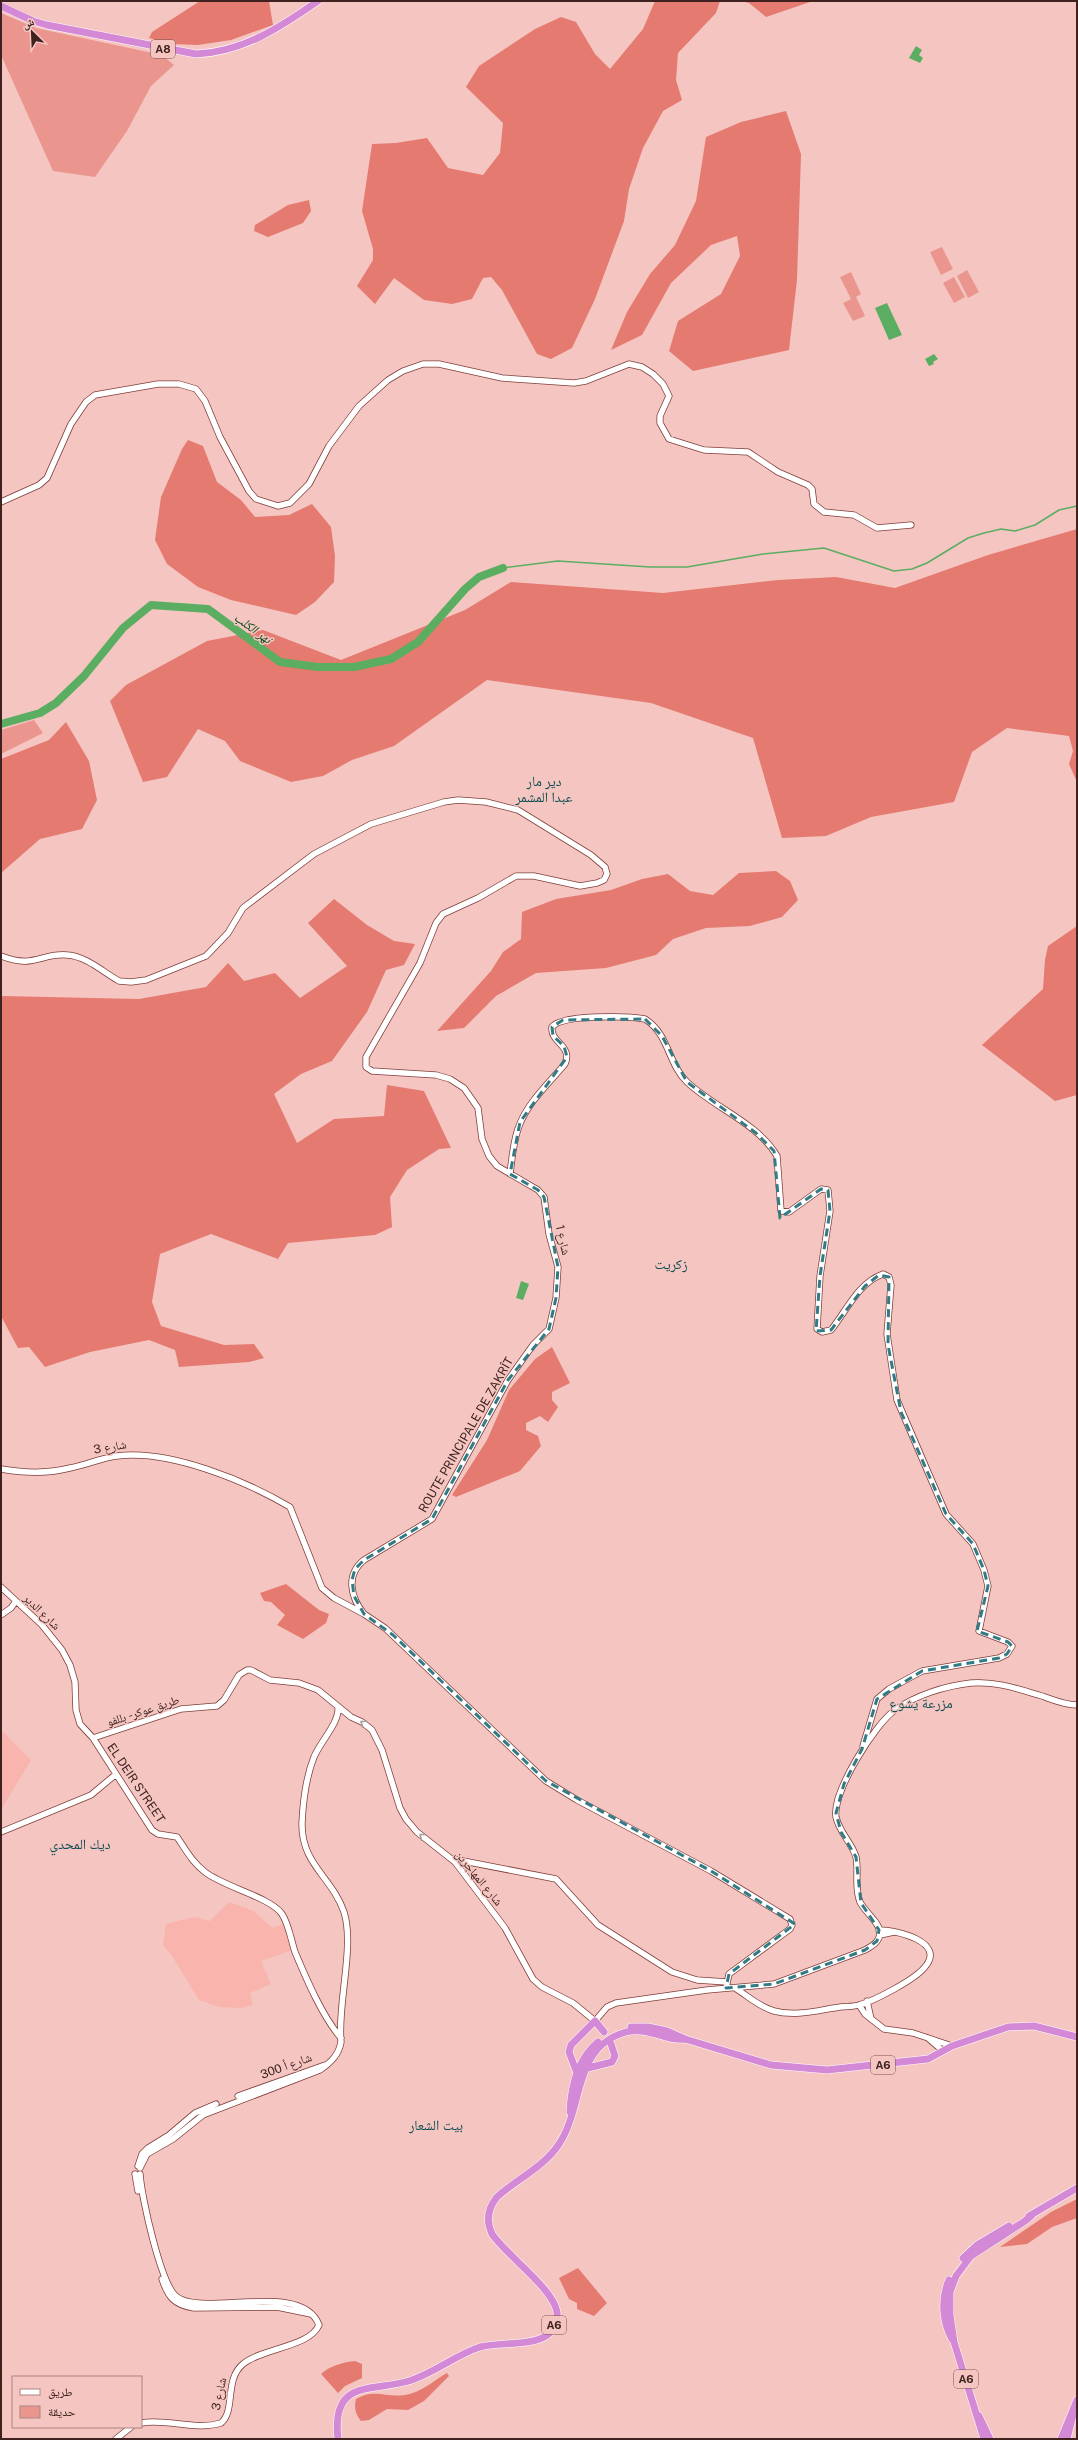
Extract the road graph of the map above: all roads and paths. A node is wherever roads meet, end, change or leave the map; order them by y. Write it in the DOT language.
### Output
graph roads {
  1 [pos="318,1"];
  2 [pos="1,6"];
  3 [pos="1,502"];
  4 [pos="911,525"];
  5 [pos="1,956"];
  6 [pos="510,1174"];
  7 [pos="550,1329"];
  8 [pos="1,1469"];
  9 [pos="1,1587"];
  10 [pos="16,1601"];
  11 [pos="364,1614"];
  12 [pos="1,1615"];
  13 [pos="77,1700"];
  14 [pos="1077,1705"];
  15 [pos="338,1706"];
  16 [pos="351,1717"];
  17 [pos="337,1719"];
  18 [pos="93,1738"];
  19 [pos="862,1749"];
  20 [pos="115,1775"];
  21 [pos="1,1832"];
  22 [pos="453,1859"];
  23 [pos="879,1932"];
  24 [pos="726,1985"];
  25 [pos="735,1988"];
  26 [pos="867,2001"];
  27 [pos="859,2005"];
  28 [pos="871,2019"];
  29 [pos="595,2021"];
  30 [pos="604,2032"];
  31 [pos="1077,2037"];
  32 [pos="341,2038"];
  33 [pos="928,2038"];
  34 [pos="685,2039"];
  35 [pos="611,2044"];
  36 [pos="952,2046"];
  37 [pos="597,2049"];
  38 [pos="943,2051"];
  39 [pos="570,2054"];
  40 [pos="587,2054"];
  41 [pos="605,2064"];
  42 [pos="584,2069"];
  43 [pos="577,2073"];
  44 [pos="571,2116"];
  45 [pos="1077,2188"];
  46 [pos="288,2345"];
  47 [pos="1077,2400"];
  48 [pos="1074,2408"];
  49 [pos="979,2416"];
  50 [pos="142,2423"];
  51 [pos="130,2428"];
  52 [pos="116,2439"];
  53 [pos="338,2439"];
  54 [pos="984,2439"];
  55 [pos="990,2439"];
  56 [pos="1061,2439"];
  57 [pos="1067,2439"];
  1 -- 2 [label="highway, A8"];
  3 -- 4 [label="street"];
  5 -- 6 [label="street"];
  6 -- 7 [label="street, شارع 1"];
  6 -- 19 [label="street"];
  7 -- 11 [label="street, ROUTE PRINCIPALE DE ZAKRÎT"];
  8 -- 11 [label="street, شارع 3"];
  9 -- 10 [label="street, شارع الدير"];
  10 -- 12 [label="street"];
  10 -- 13 [label="street, شارع الدير"];
  11 -- 24 [label="street, شارع 3"];
  13 -- 18 [label="street, EL DEIR STREET"];
  14 -- 19 [label="street"];
  15 -- 16 [label="street, شارع المهاجرين"];
  15 -- 17 [label="street"];
  15 -- 18 [label="street, طريق عوكر - بللفو"];
  16 -- 17 [label="street"];
  22 -- 16 [label="street, شارع المهاجرين, one-way"];
  17 -- 32 [label="street, شارع أ 300"];
  18 -- 20 [label="street, EL DEIR STREET"];
  19 -- 23 [label="street"];
  20 -- 21 [label="street"];
  20 -- 32 [label="street, EL DEIR STREET"];
  22 -- 24 [label="street"];
  22 -- 29 [label="street, شارع المهاجرين"];
  23 -- 25 [label="street"];
  23 -- 26 [label="street"];
  24 -- 25 [label="street"];
  24 -- 29 [label="street"];
  25 -- 27 [label="street"];
  26 -- 27 [label="street"];
  26 -- 28 [label="street"];
  27 -- 28 [label="street"];
  28 -- 33 [label="street"];
  29 -- 30 [label="highway"];
  29 -- 39 [label="highway"];
  31 -- 36 [label="highway, A6"];
  32 -- 46 [label="street, شارع أ 300"];
  33 -- 36 [label="street"];
  33 -- 38 [label="street"];
  34 -- 37 [label="highway, A6"];
  34 -- 38 [label="highway, A6"];
  34 -- 40 [label="highway, A6"];
  35 -- 41 [label="highway"];
  36 -- 38 [label="highway, A6"];
  37 -- 41 [label="highway"];
  37 -- 42 [label="highway, A6"];
  39 -- 40 [label="highway"];
  39 -- 43 [label="highway"];
  40 -- 43 [label="highway, A6"];
  41 -- 42 [label="highway"];
  42 -- 44 [label="highway, A6"];
  43 -- 44 [label="highway, A6"];
  44 -- 53 [label="highway, A6"];
  45 -- 49 [label="highway, A6"];
  46 -- 50 [label="street, شارع 3"];
  47 -- 48 [label="highway"];
  48 -- 56 [label="highway"];
  48 -- 57 [label="highway"];
  49 -- 54 [label="highway, A6"];
  49 -- 55 [label="highway, A6"];
  51 -- 52 [label="street"];
}
